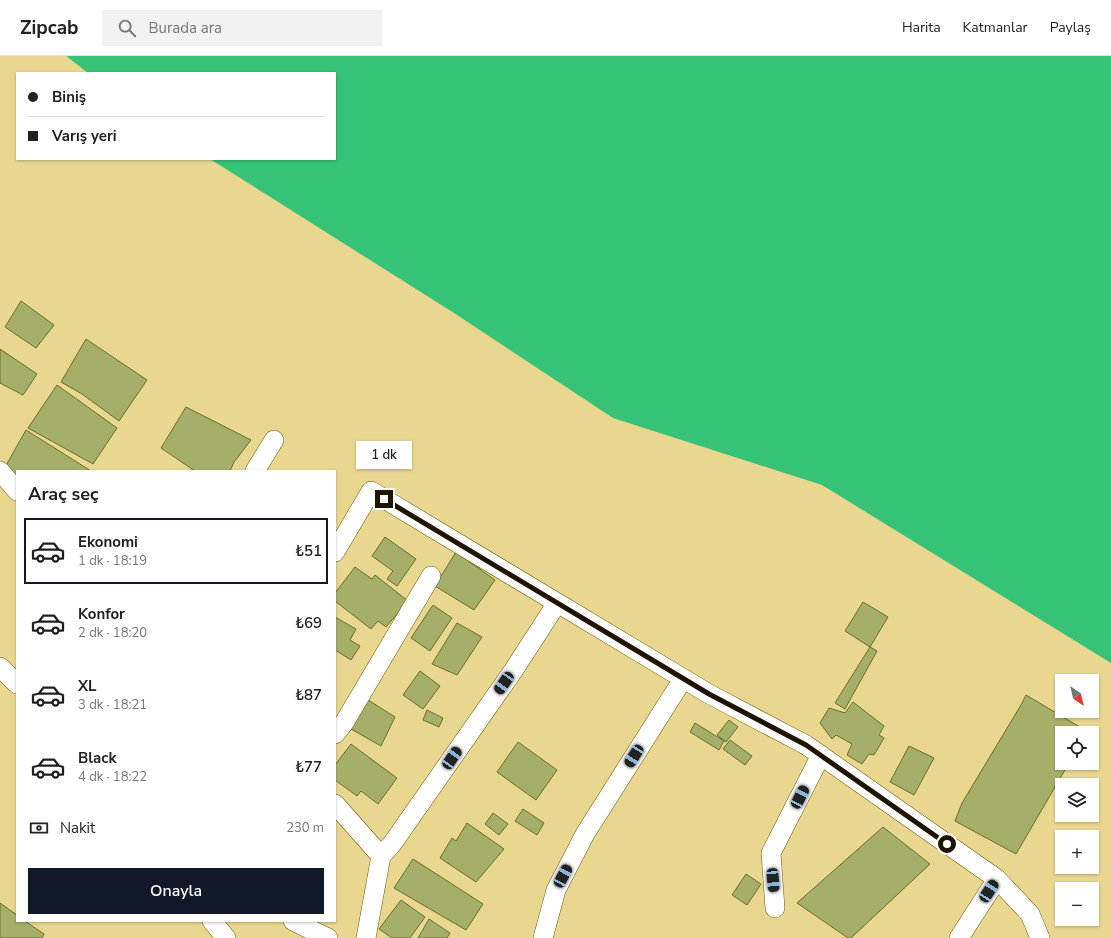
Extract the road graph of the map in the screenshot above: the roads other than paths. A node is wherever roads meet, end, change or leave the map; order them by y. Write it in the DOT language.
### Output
graph roads {
  1 [pos="274,440"];
  2 [pos="256,470"];
  3 [pos="0,471"];
  4 [pos="16,490"];
  5 [pos="336,550"];
  6 [pos="431,576"];
  7 [pos="557,603"];
  8 [pos="0,667"];
  9 [pos="683,679"];
  10 [pos="16,680"];
  11 [pos="336,733"];
  12 [pos="821,755"];
  13 [pos="336,805"];
  14 [pos="381,856"];
  15 [pos="997,879"];
  16 [pos="775,908"];
  17 [pos="213,922"];
  18 [pos="295,922"];
  19 [pos="226,938"];
  20 [pos="328,938"];
  21 [pos="366,938"];
  22 [pos="543,938"];
  23 [pos="959,938"];
  24 [pos="1040,938"];
  1 -- 2 [label="street"];
  3 -- 4 [label="street"];
  5 -- 7 [label="street"];
  6 -- 11 [label="street"];
  7 -- 9 [label="street"];
  7 -- 14 [label="street"];
  8 -- 10 [label="street"];
  9 -- 12 [label="street"];
  9 -- 22 [label="street"];
  12 -- 15 [label="street"];
  12 -- 16 [label="street"];
  13 -- 14 [label="street"];
  14 -- 21 [label="street"];
  15 -- 23 [label="street"];
  15 -- 24 [label="street"];
  17 -- 19 [label="street"];
  18 -- 20 [label="street"];
}
